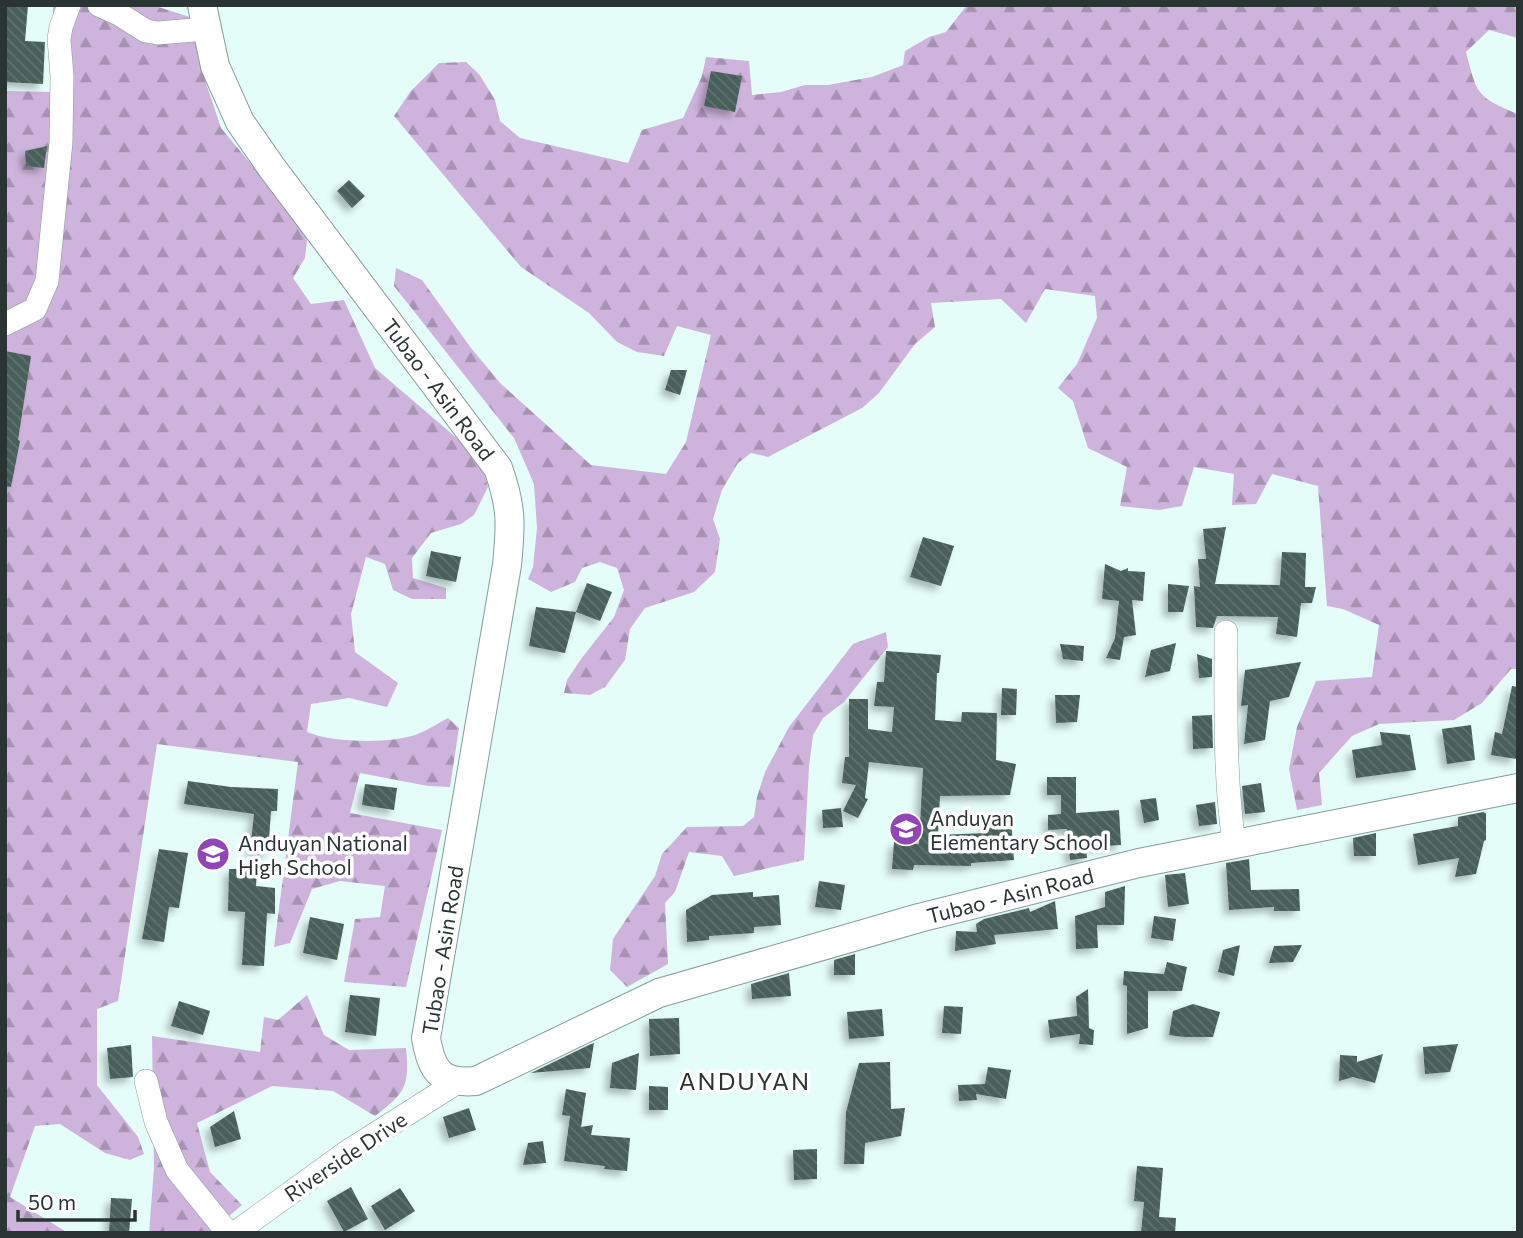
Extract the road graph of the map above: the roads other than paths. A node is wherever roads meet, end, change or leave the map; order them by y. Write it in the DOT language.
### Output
graph roads {
  1 [pos="69,5"];
  2 [pos="99,5"];
  3 [pos="204,17"];
  4 [pos="5,324"];
  5 [pos="1226,632"];
  6 [pos="1518,788"];
  7 [pos="1234,844"];
  8 [pos="146,1081"];
  9 [pos="456,1083"];
  10 [pos="228,1233"];
  11 [pos="236,1233"];
  1 -- 4 [label="street"];
  2 -- 3 [label="street"];
  3 -- 9 [label="main road, Tubao - Asin Road"];
  5 -- 7 [label="street"];
  6 -- 7 [label="main road, Tubao - Asin Road"];
  7 -- 9 [label="main road, Tubao - Asin Road"];
  8 -- 10 [label="street"];
  9 -- 11 [label="street, Riverside Drive"];
}
